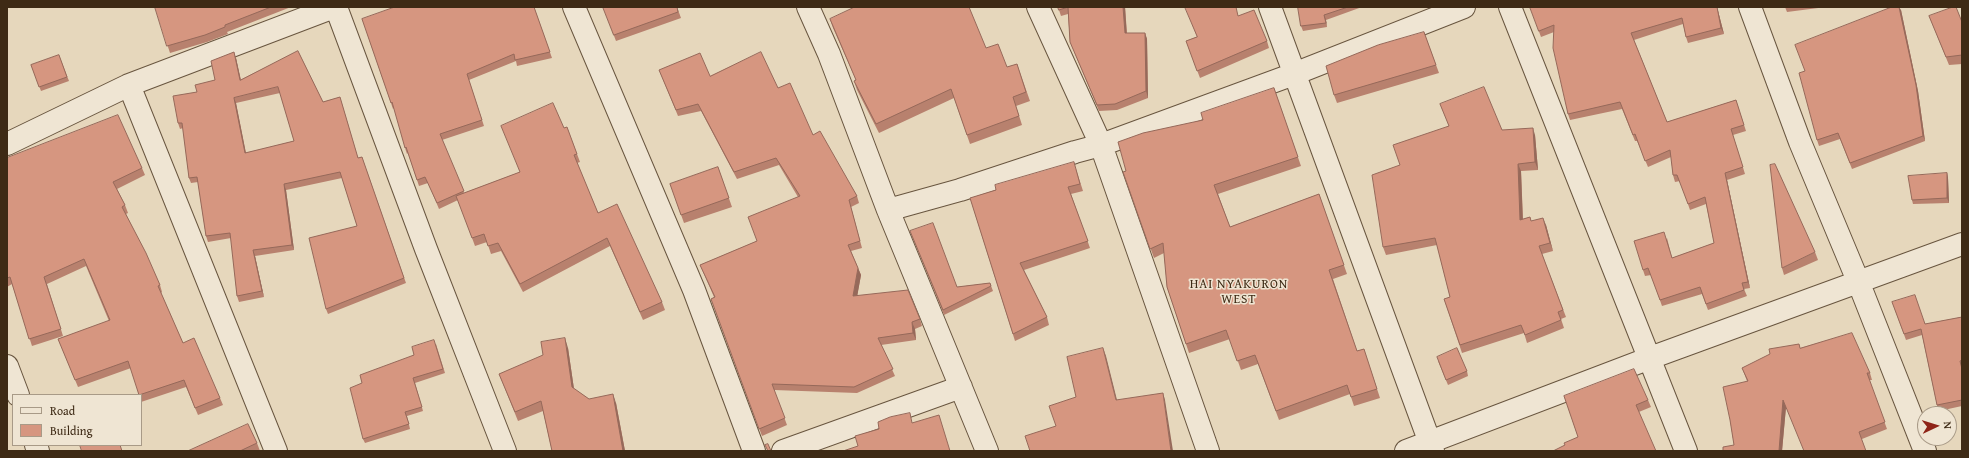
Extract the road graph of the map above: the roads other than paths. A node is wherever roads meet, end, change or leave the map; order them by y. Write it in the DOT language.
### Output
graph roads {
  1 [pos="335,7"];
  2 [pos="574,7"];
  3 [pos="808,7"];
  4 [pos="1038,7"];
  5 [pos="1270,7"];
  6 [pos="1464,7"];
  7 [pos="1510,7"];
  8 [pos="1750,7"];
  9 [pos="1294,74"];
  10 [pos="129,85"];
  11 [pos="7,144"];
  12 [pos="1101,145"];
  13 [pos="888,210"];
  14 [pos="1962,244"];
  15 [pos="1858,281"];
  16 [pos="1650,358"];
  17 [pos="7,366"];
  18 [pos="960,387"];
  19 [pos="18,394"];
  20 [pos="1431,447"];
  21 [pos="276,451"];
  22 [pos="505,451"];
  23 [pos="754,451"];
  24 [pos="783,451"];
  25 [pos="987,451"];
  26 [pos="1208,451"];
  27 [pos="1406,451"];
  28 [pos="1686,451"];
  29 [pos="1925,451"];
  1 -- 10 [label="street"];
  1 -- 22 [label="street"];
  2 -- 23 [label="street"];
  3 -- 13 [label="street"];
  4 -- 12 [label="street"];
  5 -- 9 [label="street"];
  6 -- 9 [label="street"];
  7 -- 16 [label="street"];
  8 -- 15 [label="street"];
  9 -- 12 [label="street"];
  9 -- 20 [label="street"];
  10 -- 11 [label="street"];
  10 -- 21 [label="street"];
  12 -- 13 [label="street"];
  12 -- 26 [label="street"];
  13 -- 18 [label="street"];
  14 -- 15 [label="street"];
  15 -- 16 [label="street"];
  15 -- 29 [label="street"];
  16 -- 20 [label="street"];
  16 -- 28 [label="street"];
  17 -- 19 [label="street"];
  18 -- 24 [label="street"];
  18 -- 25 [label="street"];
  20 -- 27 [label="street"];
}
